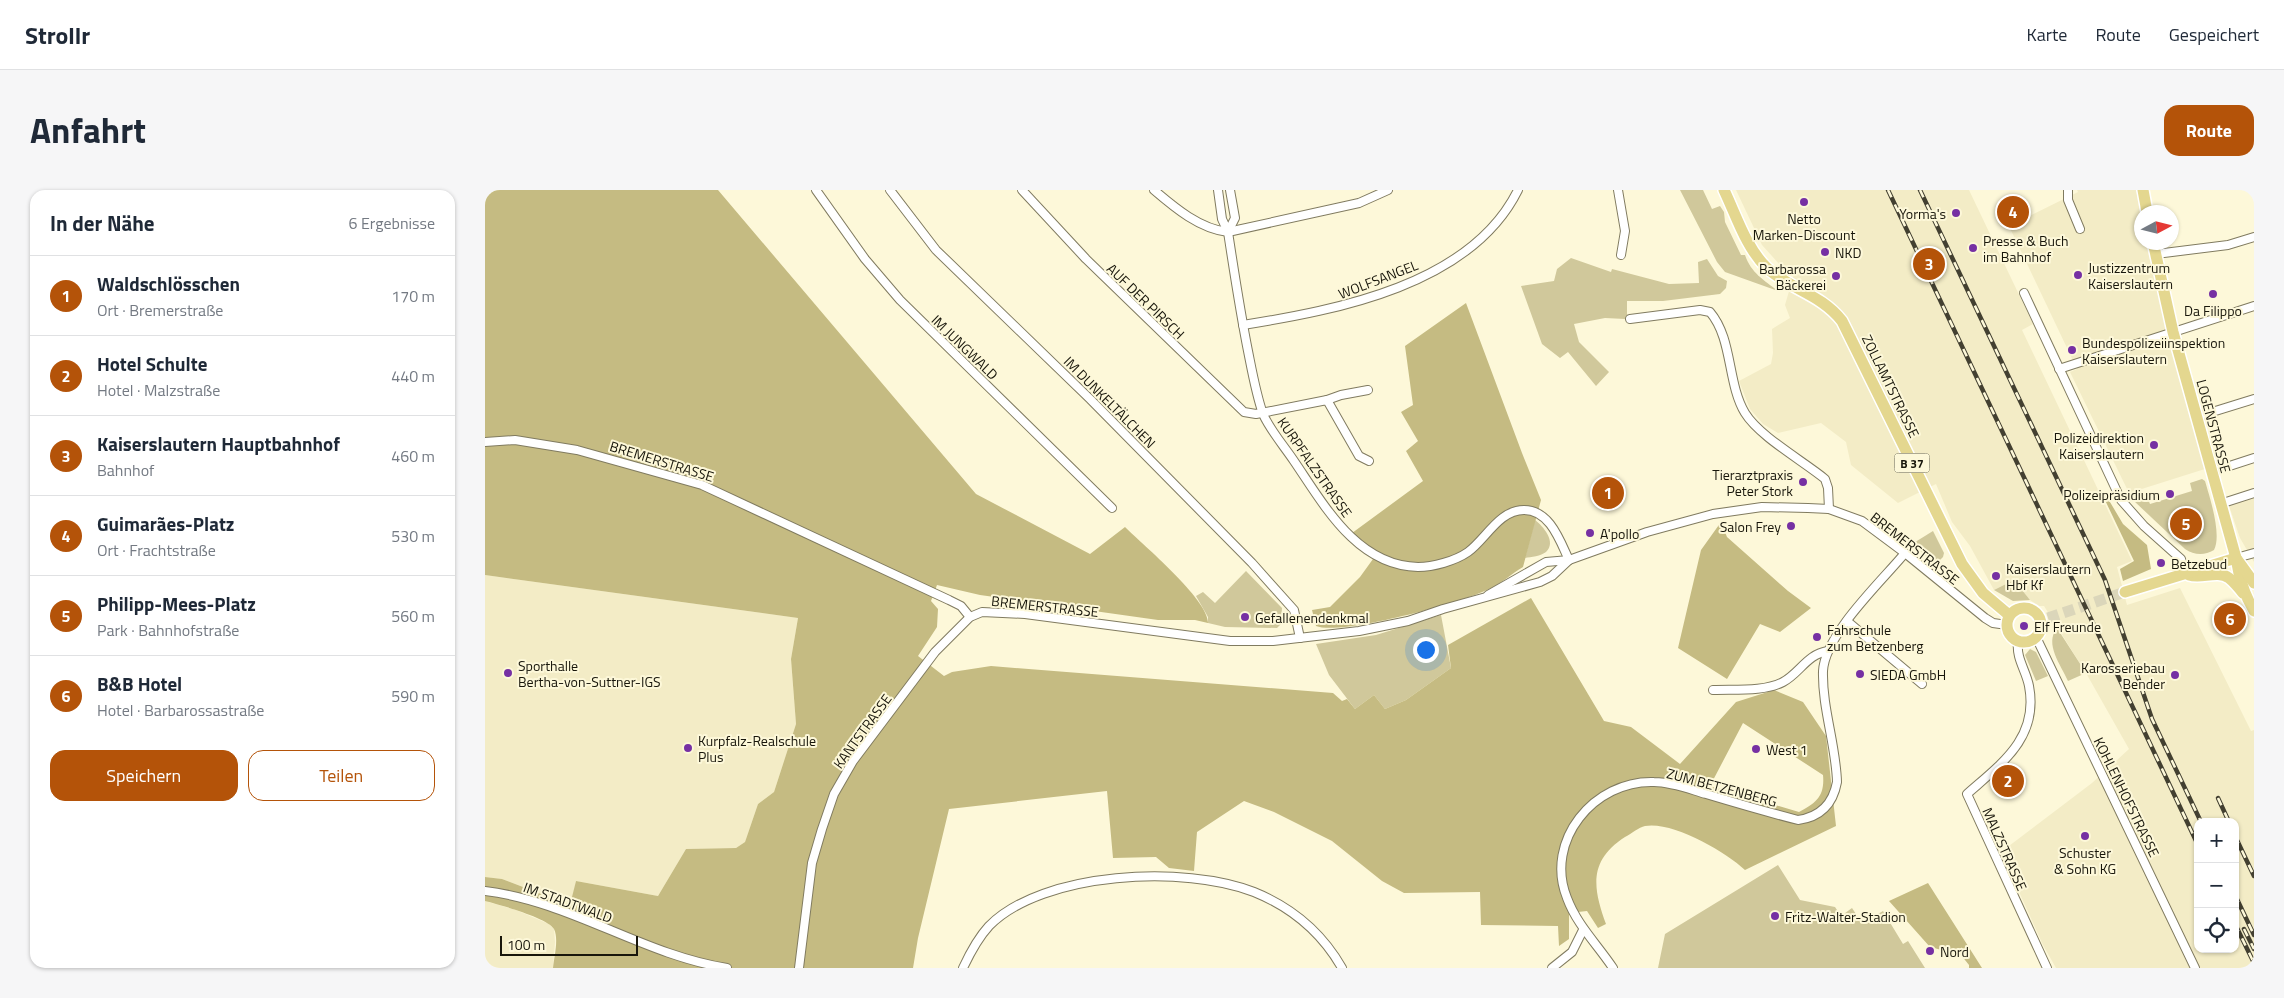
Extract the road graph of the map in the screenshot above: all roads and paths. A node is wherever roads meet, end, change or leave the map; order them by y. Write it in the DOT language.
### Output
graph roads {
  1 [pos="816,190"];
  2 [pos="890,190"];
  3 [pos="1022,190"];
  4 [pos="1153,190"];
  5 [pos="1217,190"];
  6 [pos="1230,190"];
  7 [pos="1388,190"];
  8 [pos="1518,190"];
  9 [pos="1618,190"];
  10 [pos="1724,190"];
  11 [pos="2068,190"];
  12 [pos="2143,190"];
  13 [pos="2146,205"];
  14 [pos="2080,229"];
  15 [pos="1228,232"];
  16 [pos="2254,237"];
  17 [pos="2154,250"];
  18 [pos="2171,250"];
  19 [pos="1621,255"];
  20 [pos="2024,294"];
  21 [pos="2254,306"];
  22 [pos="1630,319"];
  23 [pos="1243,325"];
  24 [pos="2173,332"];
  25 [pos="2059,368"];
  26 [pos="1368,390"];
  27 [pos="2254,399"];
  28 [pos="1327,400"];
  29 [pos="1263,413"];
  30 [pos="2196,417"];
  31 [pos="485,442"];
  32 [pos="2254,458"];
  33 [pos="1369,461"];
  34 [pos="2211,472"];
  35 [pos="2254,493"];
  36 [pos="2220,504"];
  37 [pos="1112,508"];
  38 [pos="1829,509"];
  39 [pos="2254,552"];
  40 [pos="1905,553"];
  41 [pos="2236,558"];
  42 [pos="1569,560"];
  43 [pos="2186,574"];
  44 [pos="2254,582"];
  45 [pos="2125,592"];
  46 [pos="2244,594"];
  47 [pos="1484,597"];
  48 [pos="2254,611"];
  49 [pos="970,617"];
  50 [pos="2008,620"];
  51 [pos="1847,621"];
  52 [pos="2036,637"];
  53 [pos="1300,638"];
  54 [pos="2018,642"];
  55 [pos="1827,651"];
  56 [pos="1922,684"];
  57 [pos="1713,690"];
  58 [pos="485,891"];
  59 [pos="1583,930"];
  60 [pos="727,968"];
  61 [pos="799,968"];
  62 [pos="963,968"];
  63 [pos="1342,968"];
  64 [pos="1553,968"];
  65 [pos="1613,968"];
  66 [pos="2047,968"];
  67 [pos="2195,968"];
  1 -- 37 [label="street, IM JUNGWALD"];
  2 -- 53 [label="street, IM DUNKELTÄLCHEN"];
  3 -- 29 [label="street, AUF DER PIRSCH"];
  4 -- 15 [label="street"];
  5 -- 15 [label="street, KURPFALZSTRASSE"];
  6 -- 15 [label="street, KURPFALZSTRASSE"];
  7 -- 15 [label="street"];
  8 -- 23 [label="street, WOLFSANGEL"];
  9 -- 19 [label="street"];
  10 -- 50 [label="main road, ZOLLAMTSTRASSE / B 37"];
  11 -- 14 [label="street"];
  12 -- 13 [label="main road"];
  15 -- 23 [label="street, KURPFALZSTRASSE"];
  16 -- 18 [label="street"];
  17 -- 24 [label="main road, LOGENSTRASSE"];
  20 -- 25 [label="street"];
  21 -- 24 [label="street"];
  22 -- 38 [label="street"];
  23 -- 29 [label="street, KURPFALZSTRASSE"];
  24 -- 25 [label="street"];
  24 -- 30 [label="main road, LOGENSTRASSE"];
  25 -- 43 [label="street"];
  26 -- 28 [label="street"];
  27 -- 30 [label="street"];
  28 -- 29 [label="street"];
  28 -- 33 [label="street"];
  29 -- 42 [label="street, KURPFALZSTRASSE"];
  30 -- 34 [label="main road, LOGENSTRASSE"];
  31 -- 49 [label="street, BREMERSTRASSE"];
  32 -- 34 [label="street"];
  34 -- 36 [label="main road, LOGENSTRASSE"];
  35 -- 36 [label="street"];
  36 -- 41 [label="main road, LOGENSTRASSE"];
  38 -- 40 [label="street, BREMERSTRASSE"];
  38 -- 42 [label="street, BREMERSTRASSE"];
  39 -- 41 [label="street"];
  40 -- 50 [label="street, BREMERSTRASSE"];
  40 -- 51 [label="street, ZUM BETZENBERG"];
  41 -- 43 [label="main road"];
  41 -- 44 [label="main road"];
  41 -- 46 [label="main road, LOGENSTRASSE"];
  42 -- 47 [label="street, BREMERSTRASSE"];
  42 -- 47 [label="street, BREMERSTRASSE"];
  43 -- 45 [label="main road"];
  43 -- 46 [label="main road"];
  46 -- 48 [label="main road"];
  47 -- 53 [label="street, BREMERSTRASSE"];
  49 -- 53 [label="street, BREMERSTRASSE"];
  49 -- 61 [label="street, KANTSTRASSE"];
  50 -- 52 [label="main road"];
  50 -- 54 [label="main road"];
  51 -- 55 [label="street, ZUM BETZENBERG"];
  51 -- 56 [label="street"];
  52 -- 54 [label="main road"];
  52 -- 67 [label="street, KOHLENHOFSTRASSE"];
  54 -- 66 [label="street, MALZSTRASSE"];
  55 -- 57 [label="street"];
  55 -- 59 [label="street, ZUM BETZENBERG"];
  58 -- 60 [label="street, IM STADTWALD"];
  59 -- 64 [label="street"];
  59 -- 65 [label="street, ZUM BETZENBERG"];
  62 -- 63 [label="street"];
}
